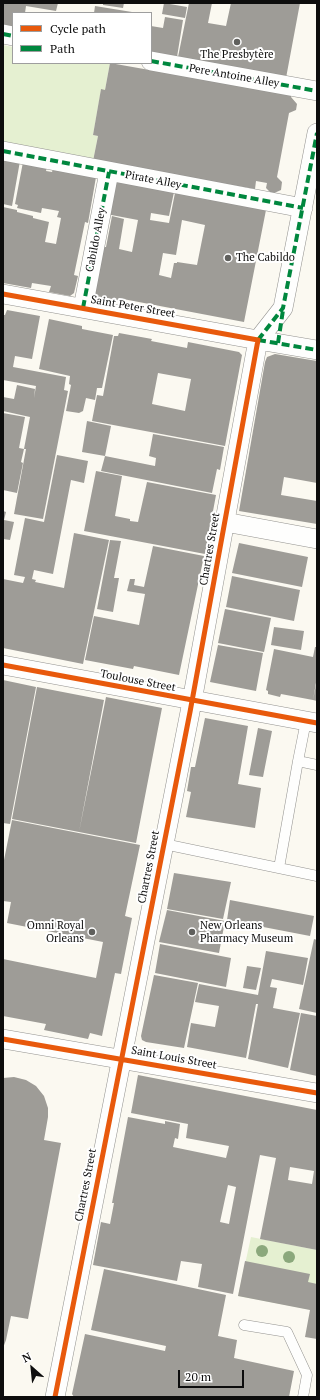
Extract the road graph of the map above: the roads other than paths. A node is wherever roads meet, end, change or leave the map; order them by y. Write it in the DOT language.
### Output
graph roads {
  1 [pos="152,61"];
  2 [pos="317,91"];
  3 [pos="316,143"];
  4 [pos="3,151"];
  5 [pos="109,172"];
  6 [pos="303,208"];
  7 [pos="3,294"];
  8 [pos="83,308"];
  9 [pos="283,308"];
  10 [pos="258,340"];
  11 [pos="278,343"];
  12 [pos="317,350"];
  13 [pos="225,522"];
  14 [pos="317,539"];
  15 [pos="3,665"];
  16 [pos="192,701"];
  17 [pos="311,722"];
  18 [pos="298,761"];
  19 [pos="317,765"];
  20 [pos="164,844"];
  21 [pos="279,868"];
  22 [pos="317,876"];
  23 [pos="3,1039"];
  24 [pos="121,1059"];
  25 [pos="317,1094"];
  26 [pos="244,1325"];
  27 [pos="55,1397"];
  28 [pos="303,1397"];
  1 -- 2 [label="street, Pere Antoine Alley"];
  3 -- 6 [label="street, Chartres Street"];
  4 -- 5 [label="street, Pirate Alley"];
  5 -- 6 [label="street, Pirate Alley"];
  5 -- 8 [label="street, Cabildo Alley"];
  6 -- 9 [label="street, Chartres Street"];
  7 -- 8 [label="street, Saint Peter Street"];
  8 -- 10 [label="street, Saint Peter Street"];
  9 -- 10 [label="street, Chartres Street"];
  9 -- 11 [label="street"];
  10 -- 11 [label="street, Saint Peter Street"];
  10 -- 13 [label="street, Chartres Street"];
  11 -- 12 [label="street, Saint Peter Street"];
  13 -- 14 [label="street"];
  13 -- 16 [label="street, Chartres Street"];
  15 -- 16 [label="street, Toulouse Street"];
  16 -- 17 [label="street, Toulouse Street"];
  16 -- 20 [label="street, Chartres Street"];
  17 -- 18 [label="lane"];
  18 -- 19 [label="lane"];
  18 -- 21 [label="lane"];
  20 -- 21 [label="lane"];
  20 -- 24 [label="street, Chartres Street"];
  21 -- 22 [label="lane"];
  23 -- 24 [label="street, Saint Louis Street"];
  24 -- 25 [label="street, Saint Louis Street"];
  24 -- 27 [label="street, Chartres Street"];
  26 -- 28 [label="lane"];
}
